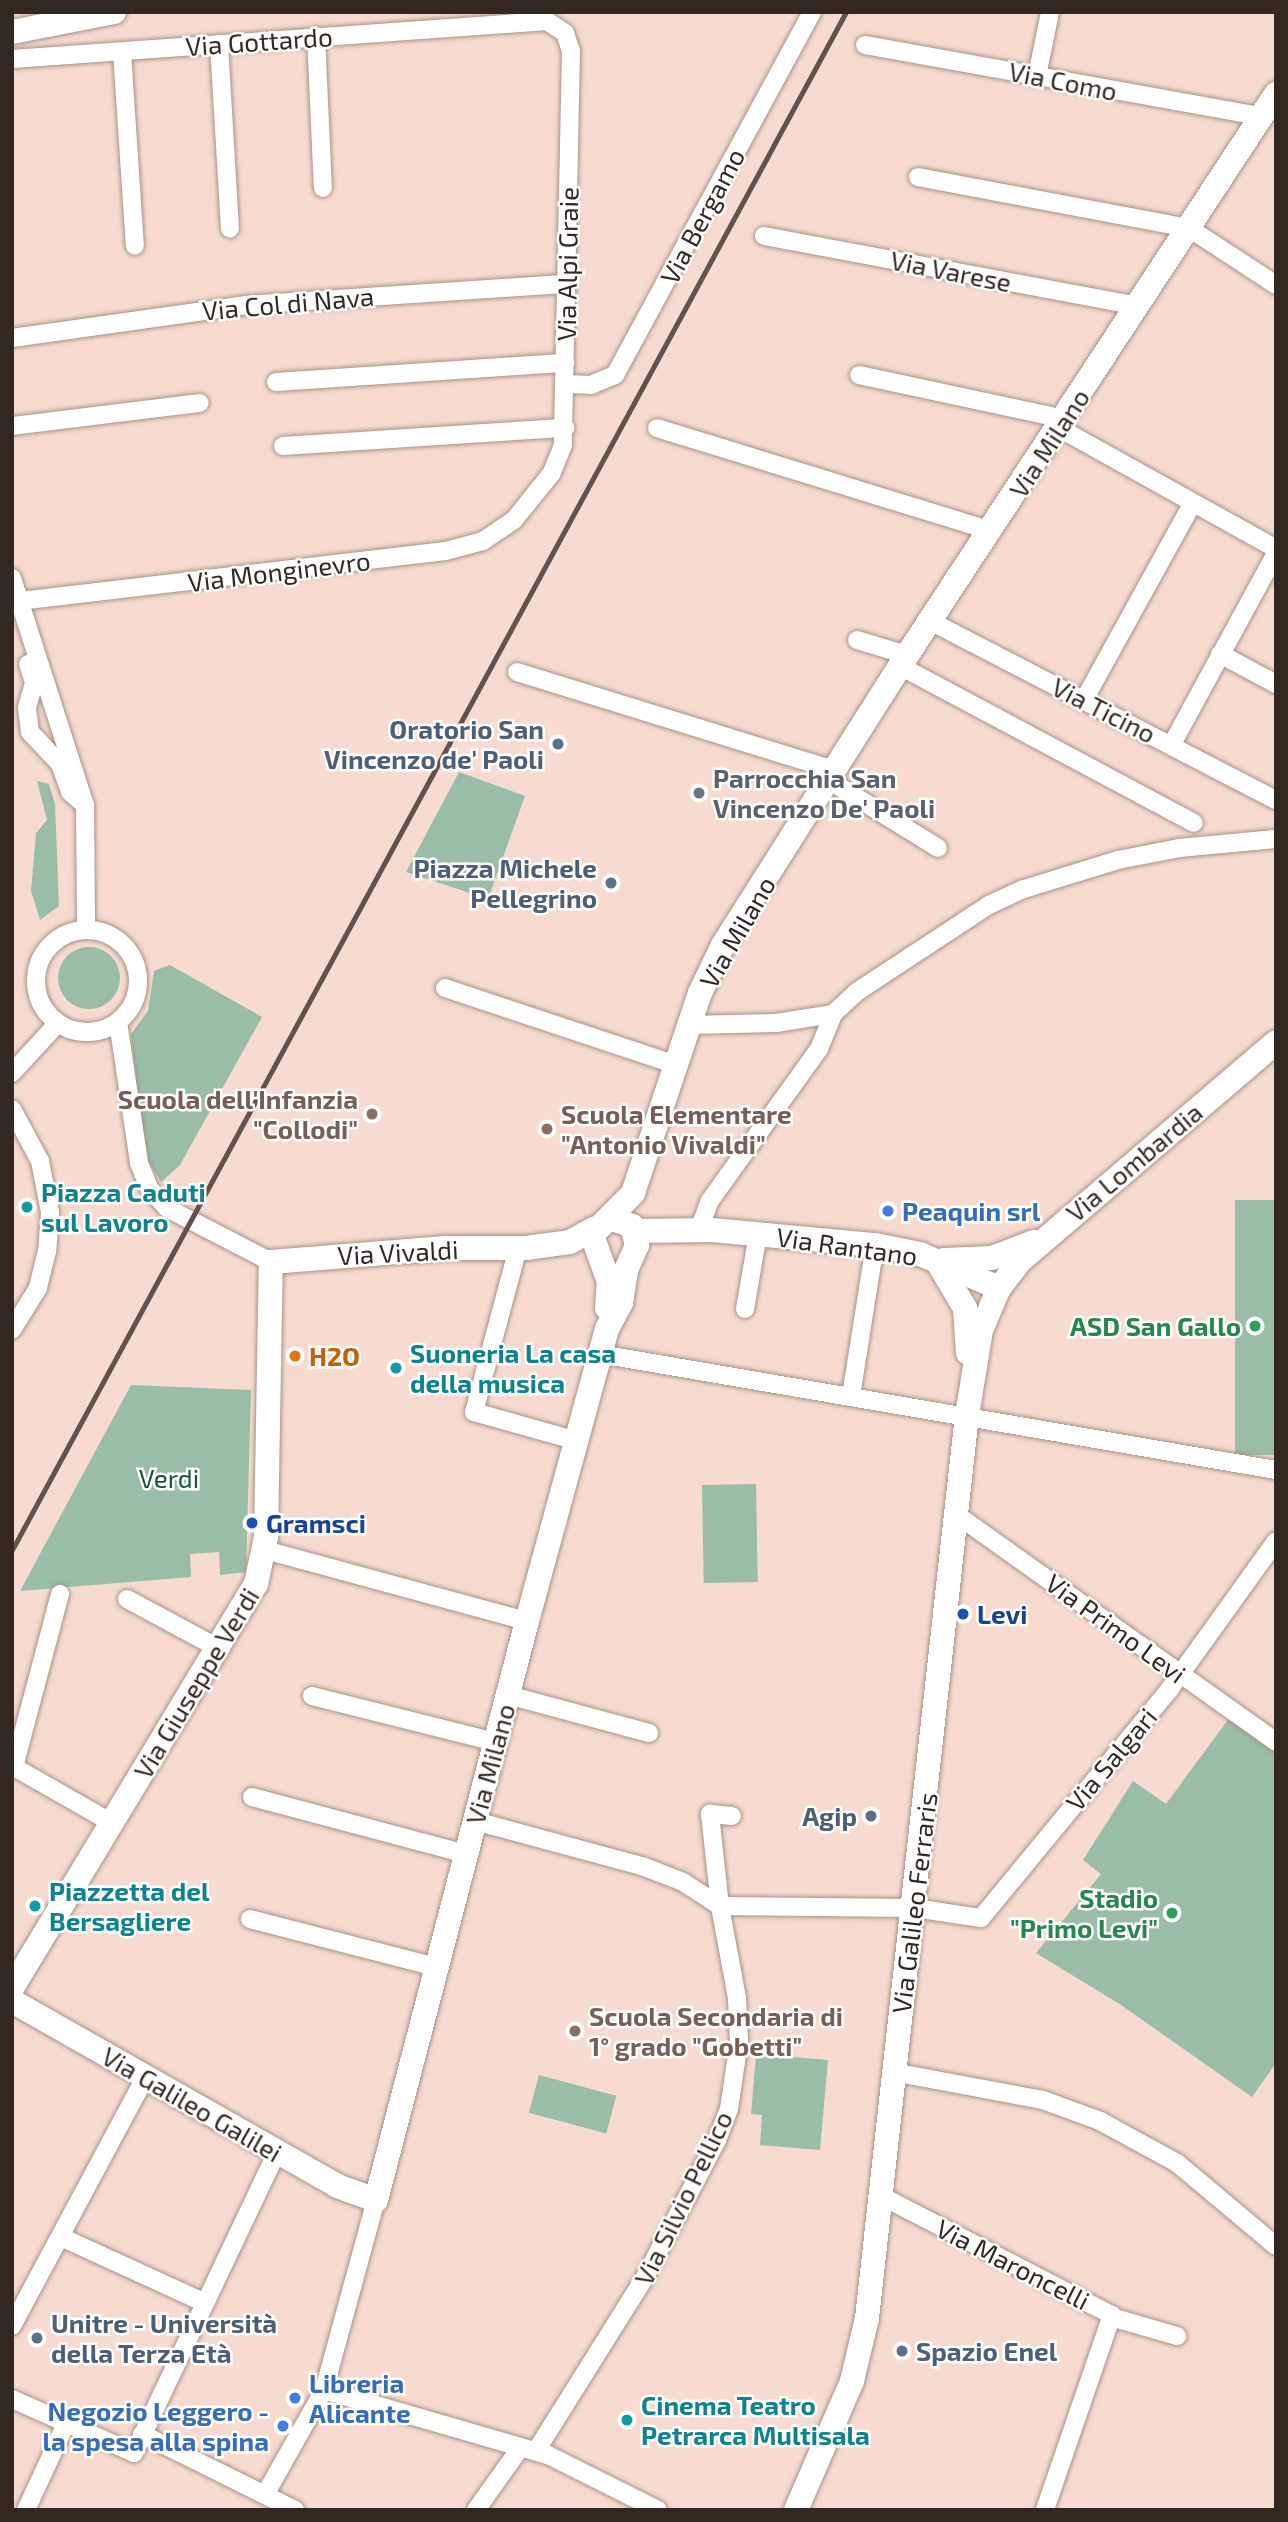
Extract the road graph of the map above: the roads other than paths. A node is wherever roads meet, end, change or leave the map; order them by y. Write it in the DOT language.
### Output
graph roads {
  1 [pos="48,12"];
  2 [pos="114,12"];
  3 [pos="812,12"];
  4 [pos="1050,12"];
  5 [pos="12,19"];
  6 [pos="547,21"];
  7 [pos="12,32"];
  8 [pos="316,36"];
  9 [pos="219,44"];
  10 [pos="865,45"];
  11 [pos="122,52"];
  12 [pos="12,59"];
  13 [pos="1037,76"];
  14 [pos="1276,94"];
  15 [pos="1261,116"];
  16 [pos="918,177"];
  17 [pos="324,188"];
  18 [pos="1189,228"];
  19 [pos="230,229"];
  20 [pos="764,236"];
  21 [pos="135,246"];
  22 [pos="566,284"];
  23 [pos="1276,285"];
  24 [pos="1139,306"];
  25 [pos="12,338"];
  26 [pos="565,363"];
  27 [pos="859,375"];
  28 [pos="276,382"];
  29 [pos="566,384"];
  30 [pos="200,403"];
  31 [pos="1062,424"];
  32 [pos="12,426"];
  33 [pos="565,428"];
  34 [pos="657,428"];
  35 [pos="283,446"];
  36 [pos="1192,504"];
  37 [pos="526,508"];
  38 [pos="992,531"];
  39 [pos="1276,551"];
  40 [pos="12,578"];
  41 [pos="19,601"];
  42 [pos="932,622"];
  43 [pos="27,626"];
  44 [pos="857,640"];
  45 [pos="1220,654"];
  46 [pos="903,661"];
  47 [pos="517,672"];
  48 [pos="1276,684"];
  49 [pos="1084,700"];
  50 [pos="23,724"];
  51 [pos="12,738"];
  52 [pos="1172,744"];
  53 [pos="833,776"];
  54 [pos="1276,800"];
  55 [pos="85,804"];
  56 [pos="1194,823"];
  57 [pos="1276,838"];
  58 [pos="938,848"];
  59 [pos="86,929"];
  60 [pos="445,988"];
  61 [pos="833,1014"];
  62 [pos="118,1022"];
  63 [pos="58,1023"];
  64 [pos="689,1025"];
  65 [pos="1276,1042"];
  66 [pos="677,1065"];
  67 [pos="12,1073"];
  68 [pos="12,1109"];
  69 [pos="653,1146"];
  70 [pos="643,1198"];
  71 [pos="694,1231"];
  72 [pos="758,1234"];
  73 [pos="623,1235"];
  74 [pos="1043,1239"];
  75 [pos="875,1245"];
  76 [pos="522,1248"];
  77 [pos="599,1256"];
  78 [pos="936,1260"];
  79 [pos="271,1262"];
  80 [pos="999,1288"];
  81 [pos="745,1309"];
  82 [pos="607,1329"];
  83 [pos="12,1330"];
  84 [pos="600,1354"];
  85 [pos="851,1396"];
  86 [pos="969,1405"];
  87 [pos="577,1441"];
  88 [pos="1276,1470"];
  89 [pos="957,1515"];
  90 [pos="1276,1541"];
  91 [pos="265,1550"];
  92 [pos="60,1594"];
  93 [pos="127,1599"];
  94 [pos="527,1621"];
  95 [pos="220,1649"];
  96 [pos="1180,1674"];
  97 [pos="312,1696"];
  98 [pos="508,1696"];
  99 [pos="649,1733"];
  100 [pos="495,1742"];
  101 [pos="1276,1742"];
  102 [pos="13,1768"];
  103 [pos="252,1797"];
  104 [pos="732,1816"];
  105 [pos="475,1821"];
  106 [pos="112,1823"];
  107 [pos="466,1854"];
  108 [pos="720,1906"];
  109 [pos="914,1908"];
  110 [pos="250,1919"];
  111 [pos="436,1967"];
  112 [pos="12,1988"];
  113 [pos="12,2001"];
  114 [pos="894,2072"];
  115 [pos="145,2078"];
  116 [pos="277,2152"];
  117 [pos="881,2196"];
  118 [pos="376,2200"];
  119 [pos="61,2236"];
  120 [pos="1276,2246"];
  121 [pos="18,2299"];
  122 [pos="205,2303"];
  123 [pos="1111,2317"];
  124 [pos="12,2326"];
  125 [pos="1177,2336"];
  126 [pos="324,2390"];
  127 [pos="12,2399"];
  128 [pos="66,2424"];
  129 [pos="142,2434"];
  130 [pos="528,2449"];
  131 [pos="266,2493"];
  132 [pos="26,2510"];
  133 [pos="295,2510"];
  134 [pos="476,2510"];
  135 [pos="658,2510"];
  136 [pos="796,2510"];
  137 [pos="1045,2510"];
  1 -- 5 [label="street"];
  2 -- 7 [label="street"];
  3 -- 29 [label="street, Via Bergamo"];
  4 -- 13 [label="street"];
  6 -- 8 [label="street, Via Gottardo"];
  6 -- 22 [label="street, Via Alpi Graie"];
  8 -- 9 [label="street, Via Gottardo"];
  8 -- 17 [label="street"];
  9 -- 11 [label="street, Via Gottardo"];
  9 -- 19 [label="street"];
  10 -- 13 [label="street, Via Como"];
  11 -- 12 [label="street, Via Gottardo"];
  11 -- 21 [label="street"];
  13 -- 15 [label="street, Via Como"];
  14 -- 15 [label="street, Via Milano"];
  15 -- 18 [label="street, Via Milano"];
  16 -- 18 [label="street"];
  18 -- 23 [label="street"];
  18 -- 24 [label="street, Via Milano"];
  20 -- 24 [label="street, Via Varese"];
  22 -- 25 [label="street, Via Col di Nava"];
  22 -- 26 [label="street, Via Alpi Graie"];
  24 -- 31 [label="street, Via Milano"];
  26 -- 28 [label="street"];
  26 -- 29 [label="street, Via Alpi Graie"];
  27 -- 31 [label="street"];
  29 -- 33 [label="street, Via Alpi Graie"];
  30 -- 32 [label="street"];
  31 -- 36 [label="street"];
  31 -- 38 [label="street, Via Milano"];
  33 -- 35 [label="street"];
  33 -- 37 [label="street, Via Alpi Graie"];
  34 -- 38 [label="street"];
  36 -- 39 [label="street"];
  36 -- 49 [label="street"];
  37 -- 41 [label="street, Via Monginevro"];
  38 -- 42 [label="street, Via Milano"];
  39 -- 45 [label="street"];
  40 -- 41 [label="street"];
  41 -- 43 [label="street"];
  42 -- 46 [label="street, Via Milano"];
  42 -- 49 [label="street, Via Ticino"];
  43 -- 50 [label="street"];
  43 -- 55 [label="street"];
  44 -- 46 [label="street"];
  45 -- 48 [label="street"];
  45 -- 52 [label="street"];
  46 -- 53 [label="street, Via Milano"];
  46 -- 56 [label="street"];
  47 -- 53 [label="street"];
  49 -- 52 [label="street, Via Ticino"];
  50 -- 51 [label="street"];
  50 -- 55 [label="street"];
  52 -- 54 [label="street, Via Ticino"];
  53 -- 58 [label="street"];
  53 -- 64 [label="street, Via Milano"];
  55 -- 59 [label="street"];
  57 -- 61 [label="street"];
  59 -- 62 [label="street"];
  59 -- 63 [label="street"];
  60 -- 66 [label="street"];
  61 -- 64 [label="street"];
  61 -- 71 [label="street"];
  62 -- 63 [label="street"];
  62 -- 79 [label="street"];
  63 -- 67 [label="street"];
  64 -- 66 [label="street, Via Milano"];
  65 -- 74 [label="street, Via Lombardia"];
  66 -- 69 [label="street, Via Milano"];
  68 -- 83 [label="street"];
  69 -- 70 [label="street, Via Milano"];
  69 -- 73 [label="street, Via Milano"];
  70 -- 71 [label="street"];
  70 -- 73 [label="street, Via Milano"];
  71 -- 72 [label="street, Via Rantano"];
  71 -- 73 [label="street, Via Rantano"];
  72 -- 75 [label="street, Via Rantano"];
  72 -- 81 [label="street, Via Rantano"];
  73 -- 76 [label="street, Via Vivaldi"];
  73 -- 77 [label="street"];
  73 -- 77 [label="street, Via Milano"];
  73 -- 82 [label="street, Via Milano"];
  74 -- 78 [label="street, Via Rantano"];
  74 -- 80 [label="street, Via Lombardia"];
  75 -- 78 [label="street, Via Rantano"];
  75 -- 85 [label="street"];
  76 -- 77 [label="street, Via Vivaldi"];
  76 -- 79 [label="street, Via Vivaldi"];
  76 -- 87 [label="street"];
  77 -- 82 [label="street, Via Milano"];
  78 -- 80 [label="street, Via Rantano"];
  78 -- 86 [label="street, Via Rantano"];
  79 -- 91 [label="street, Via Giuseppe Verdi"];
  80 -- 86 [label="street, Via Galileo Ferraris"];
  82 -- 84 [label="street, Via Milano"];
  84 -- 85 [label="street"];
  84 -- 87 [label="street, Via Milano"];
  85 -- 86 [label="street"];
  86 -- 88 [label="street"];
  86 -- 89 [label="street, Via Galileo Ferraris"];
  87 -- 94 [label="street, Via Milano"];
  89 -- 96 [label="street, Via Primo Levi"];
  89 -- 109 [label="street, Via Galileo Ferraris"];
  90 -- 96 [label="street, Via Salgari"];
  91 -- 94 [label="street"];
  91 -- 95 [label="street, Via Giuseppe Verdi"];
  92 -- 102 [label="street"];
  93 -- 95 [label="street"];
  94 -- 98 [label="street, Via Milano"];
  95 -- 106 [label="street, Via Giuseppe Verdi"];
  96 -- 101 [label="street, Via Primo Levi"];
  96 -- 109 [label="street, Via Salgari"];
  97 -- 100 [label="street"];
  98 -- 99 [label="street"];
  98 -- 100 [label="street, Via Milano"];
  100 -- 105 [label="street, Via Milano"];
  102 -- 106 [label="street"];
  103 -- 107 [label="street"];
  104 -- 108 [label="street, Via Silvio Pellico"];
  105 -- 107 [label="street, Via Milano"];
  105 -- 108 [label="street"];
  106 -- 112 [label="street, Via Giuseppe Verdi"];
  107 -- 111 [label="street, Via Milano"];
  108 -- 109 [label="street"];
  108 -- 130 [label="street, Via Silvio Pellico"];
  109 -- 114 [label="street, Via Galileo Ferraris"];
  110 -- 111 [label="street"];
  111 -- 118 [label="street, Via Milano"];
  113 -- 115 [label="street, Via Galileo Galilei"];
  114 -- 117 [label="street, Via Galileo Ferraris"];
  114 -- 120 [label="street"];
  115 -- 116 [label="street, Via Galileo Galilei"];
  115 -- 119 [label="street"];
  116 -- 118 [label="street, Via Galileo Galilei"];
  116 -- 122 [label="street"];
  117 -- 123 [label="street, Via Maroncelli"];
  117 -- 136 [label="street, Via Galileo Ferraris"];
  118 -- 126 [label="street"];
  119 -- 121 [label="street"];
  119 -- 122 [label="street"];
  121 -- 124 [label="street"];
  122 -- 129 [label="street"];
  123 -- 125 [label="street"];
  123 -- 137 [label="street, Via Maroncelli"];
  126 -- 130 [label="street"];
  126 -- 131 [label="street"];
  127 -- 128 [label="street"];
  128 -- 129 [label="street"];
  128 -- 132 [label="street"];
  129 -- 131 [label="street"];
  130 -- 134 [label="street, Via Silvio Pellico"];
  130 -- 135 [label="street"];
  131 -- 133 [label="street"];
}
